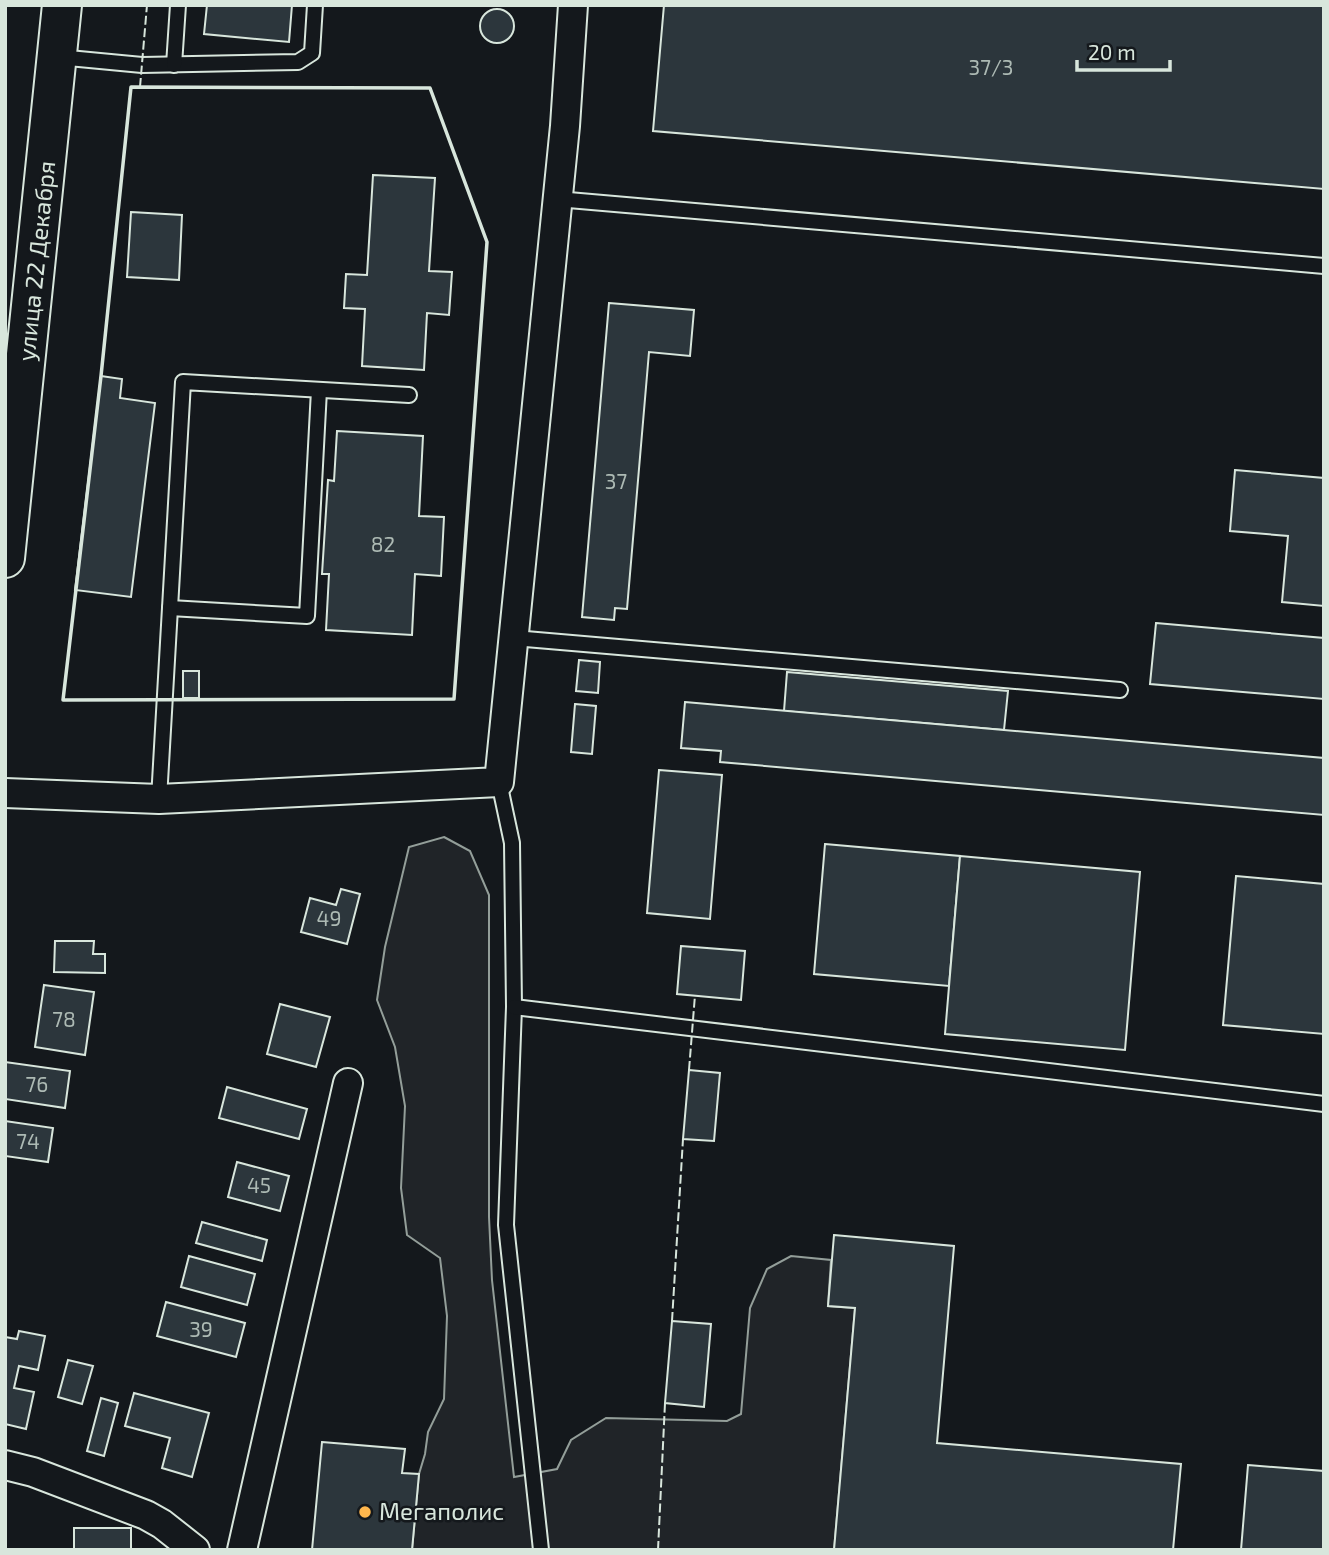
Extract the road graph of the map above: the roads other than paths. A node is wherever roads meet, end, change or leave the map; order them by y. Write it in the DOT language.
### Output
graph roads {
  1 [pos="62,5"];
  2 [pos="178,5"];
  3 [pos="315,5"];
  4 [pos="573,5"];
  5 [pos="58,57"];
  6 [pos="174,65"];
  7 [pos="557,199"];
  8 [pos="1324,266"];
  9 [pos="319,390"];
  10 [pos="409,395"];
  11 [pos="12,433"];
  12 [pos="5,558"];
  13 [pos="170,608"];
  14 [pos="514,638"];
  15 [pos="1120,690"];
  16 [pos="499,782"];
  17 [pos="5,793"];
  18 [pos="159,799"];
  19 [pos="514,1007"];
  20 [pos="348,1083"];
  21 [pos="1324,1104"];
  22 [pos="5,1465"];
  23 [pos="195,1550"];
  24 [pos="242,1550"];
  25 [pos="541,1550"];
  1 -- 5 [label="main road, улица 22 Декабря"];
  2 -- 6 [label="lane"];
  3 -- 6 [label="lane"];
  4 -- 7 [label="street"];
  5 -- 6 [label="lane"];
  5 -- 11 [label="main road, улица 22 Декабря"];
  7 -- 8 [label="lane"];
  7 -- 14 [label="street"];
  9 -- 10 [label="lane"];
  9 -- 13 [label="lane"];
  9 -- 13 [label="lane"];
  11 -- 12 [label="main road, улица 22 Декабря"];
  13 -- 18 [label="lane"];
  14 -- 15 [label="lane"];
  14 -- 16 [label="street"];
  16 -- 18 [label="street"];
  16 -- 19 [label="lane"];
  17 -- 18 [label="street"];
  19 -- 21 [label="lane"];
  19 -- 25 [label="lane"];
  20 -- 24 [label="street"];
  22 -- 23 [label="street"];
}
